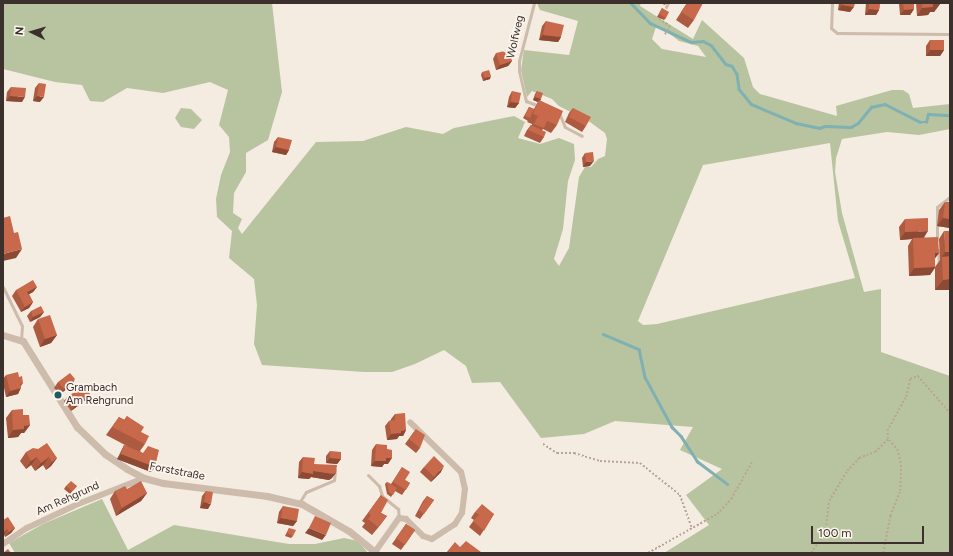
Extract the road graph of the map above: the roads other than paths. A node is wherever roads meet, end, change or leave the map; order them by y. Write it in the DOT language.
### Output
graph roads {
  1 [pos="534,3"];
  2 [pos="668,3"];
  3 [pos="832,3"];
  4 [pos="666,7"];
  5 [pos="950,34"];
  6 [pos="544,108"];
  7 [pos="554,110"];
  8 [pos="582,136"];
  9 [pos="950,197"];
  10 [pos="939,266"];
  11 [pos="3,287"];
  12 [pos="3,335"];
  13 [pos="22,340"];
  14 [pos="410,422"];
  15 [pos="328,467"];
  16 [pos="368,475"];
  17 [pos="144,478"];
  18 [pos="299,503"];
  19 [pos="399,518"];
  20 [pos="3,544"];
  21 [pos="376,552"];
  1 -- 6 [label="lane, Wolfweg"];
  2 -- 4 [label="lane"];
  3 -- 5 [label="lane"];
  7 -- 8 [label="lane"];
  9 -- 10 [label="lane"];
  11 -- 13 [label="lane, Forststraße"];
  12 -- 13 [label="street"];
  13 -- 17 [label="street, Forststraße"];
  14 -- 19 [label="street"];
  15 -- 18 [label="lane"];
  16 -- 19 [label="lane"];
  17 -- 18 [label="street, Forststraße"];
  17 -- 20 [label="street, Am Rehgrund"];
  18 -- 21 [label="street, Forststraße"];
  19 -- 21 [label="street"];
}
